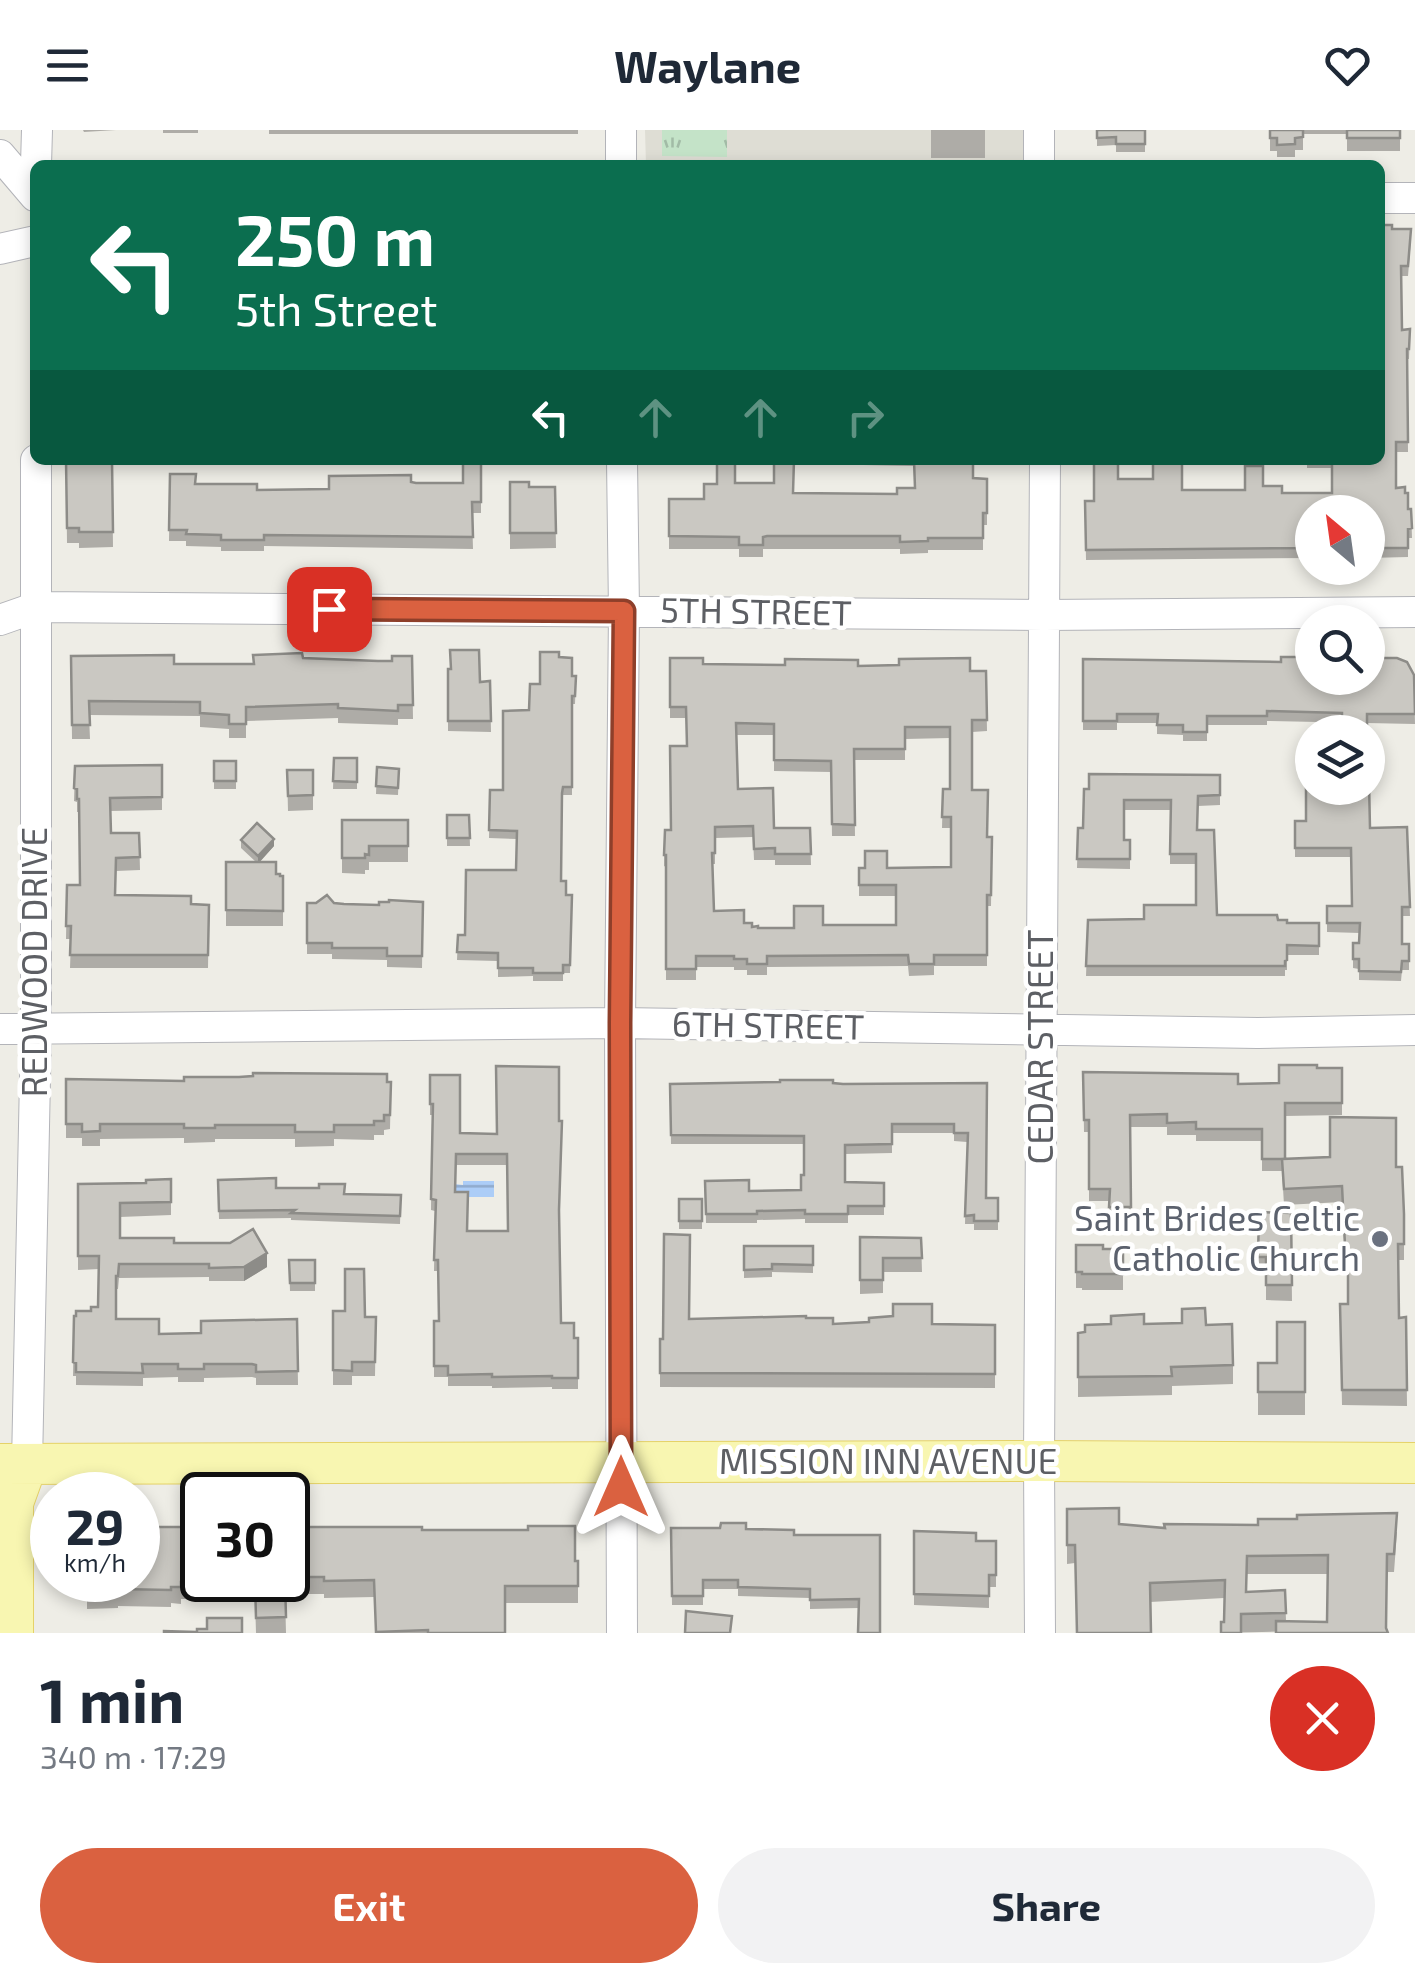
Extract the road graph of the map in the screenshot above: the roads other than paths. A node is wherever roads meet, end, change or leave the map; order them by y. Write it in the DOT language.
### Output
graph roads {
  1 [pos="37,130"];
  2 [pos="620,130"];
  3 [pos="1039,130"];
  4 [pos="0,155"];
  5 [pos="36,160"];
  6 [pos="620,160"];
  7 [pos="1039,160"];
  8 [pos="30,190"];
  9 [pos="1385,198"];
  10 [pos="1415,198"];
  11 [pos="30,242"];
  12 [pos="0,249"];
  13 [pos="36,465"];
  14 [pos="622,465"];
  15 [pos="1045,465"];
  16 [pos="37,607"];
  17 [pos="624,611"];
  18 [pos="1415,612"];
  19 [pos="1044,615"];
  20 [pos="0,620"];
  21 [pos="620,1023"];
  22 [pos="0,1030"];
  23 [pos="36,1030"];
  24 [pos="1042,1030"];
  25 [pos="1415,1030"];
  26 [pos="1039,1461"];
  27 [pos="621,1463"];
  28 [pos="13,1464"];
  29 [pos="1415,1464"];
  30 [pos="13,1633"];
  31 [pos="39,1633"];
  32 [pos="622,1633"];
  33 [pos="1040,1633"];
  1 -- 5 [label="street"];
  2 -- 6 [label="street"];
  3 -- 7 [label="street"];
  4 -- 8 [label="street"];
  9 -- 10 [label="street"];
  11 -- 12 [label="street"];
  13 -- 16 [label="street, REDWOOD DRIVE"];
  14 -- 17 [label="street"];
  15 -- 19 [label="street, CEDAR STREET"];
  16 -- 17 [label="street, 5TH STREET"];
  16 -- 20 [label="street, 5TH STREET"];
  16 -- 23 [label="street, REDWOOD DRIVE"];
  17 -- 19 [label="street, 5TH STREET"];
  17 -- 21 [label="street"];
  18 -- 19 [label="street, 5TH STREET"];
  19 -- 24 [label="street, CEDAR STREET"];
  21 -- 23 [label="street, 6TH STREET"];
  21 -- 24 [label="street, 6TH STREET"];
  21 -- 27 [label="street"];
  22 -- 23 [label="street, 6TH STREET"];
  23 -- 28 [label="street, REDWOOD DRIVE"];
  24 -- 25 [label="street, 6TH STREET"];
  24 -- 26 [label="street, CEDAR STREET"];
  26 -- 27 [label="main road, MISSION INN AVENUE"];
  26 -- 29 [label="main road, MISSION INN AVENUE"];
  26 -- 33 [label="street, CEDAR STREET"];
  27 -- 28 [label="main road, MISSION INN AVENUE"];
  27 -- 32 [label="street"];
  28 -- 30 [label="main road, REDWOOD DRIVE"];
  28 -- 31 [label="main road, REDWOOD DRIVE"];
}
